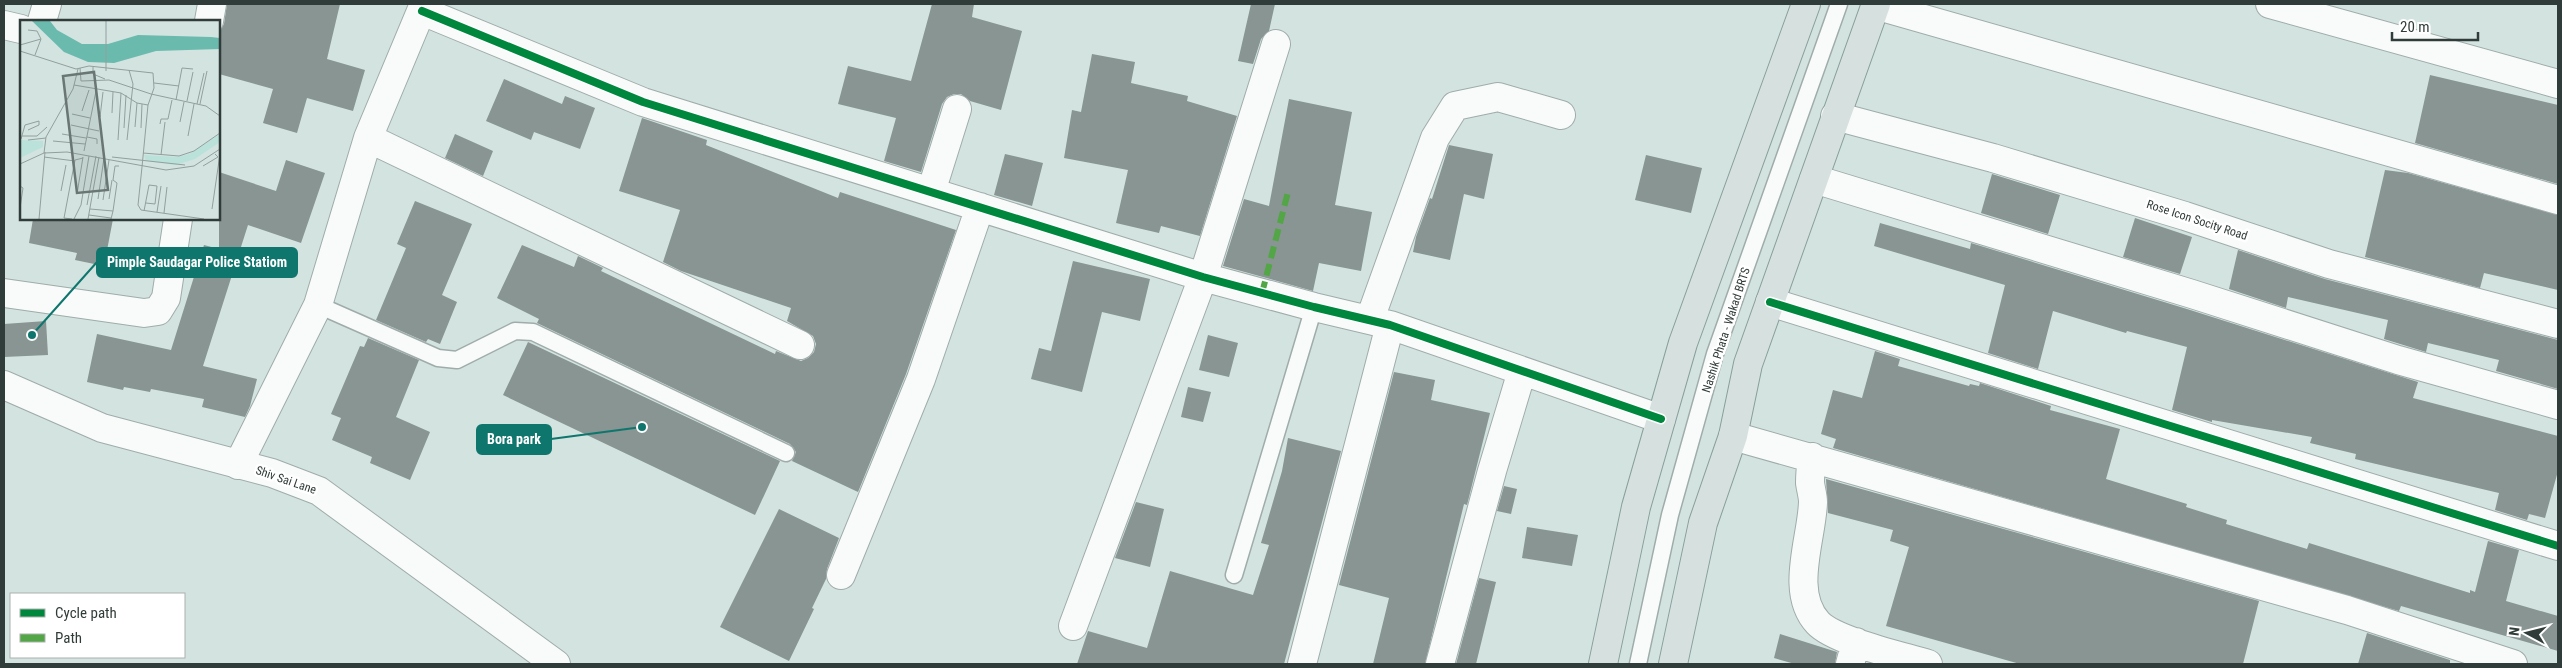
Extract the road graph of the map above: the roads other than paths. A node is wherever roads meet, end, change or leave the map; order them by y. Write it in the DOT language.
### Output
graph roads {
  1 [pos="47,4"];
  2 [pos="212,4"];
  3 [pos="1806,4"];
  4 [pos="1840,4"];
  5 [pos="1876,4"];
  6 [pos="2270,4"];
  7 [pos="423,8"];
  8 [pos="42,20"];
  9 [pos="209,20"];
  10 [pos="4,25"];
  11 [pos="20,28"];
  12 [pos="1276,44"];
  13 [pos="2558,84"];
  14 [pos="957,109"];
  15 [pos="1561,115"];
  16 [pos="1835,116"];
  17 [pos="368,138"];
  18 [pos="1814,179"];
  19 [pos="931,192"];
  20 [pos="2558,200"];
  21 [pos="980,207"];
  22 [pos="178,220"];
  23 [pos="1202,277"];
  24 [pos="4,293"];
  25 [pos="1770,302"];
  26 [pos="318,306"];
  27 [pos="1314,307"];
  28 [pos="1380,322"];
  29 [pos="2558,324"];
  30 [pos="800,345"];
  31 [pos="1522,370"];
  32 [pos="4,385"];
  33 [pos="2558,405"];
  34 [pos="1661,419"];
  35 [pos="1733,436"];
  36 [pos="786,454"];
  37 [pos="1812,457"];
  38 [pos="238,465"];
  39 [pos="2558,546"];
  40 [pos="841,575"];
  41 [pos="1234,575"];
  42 [pos="1072,626"];
  43 [pos="1853,653"];
  44 [pos="556,664"];
  45 [pos="1302,664"];
  46 [pos="1440,664"];
  47 [pos="1603,664"];
  48 [pos="1638,664"];
  49 [pos="1674,664"];
  50 [pos="1928,664"];
  51 [pos="2513,664"];
  1 -- 8 [label="street"];
  2 -- 9 [label="street"];
  3 -- 34 [label="main road"];
  4 -- 48 [label="lane, Nashik Phata - Wakad BRTS"];
  5 -- 16 [label="main road"];
  5 -- 20 [label="street"];
  6 -- 13 [label="street"];
  7 -- 17 [label="street"];
  7 -- 19 [label="street"];
  10 -- 11 [label="street"];
  12 -- 23 [label="street"];
  14 -- 19 [label="street"];
  15 -- 28 [label="street"];
  16 -- 18 [label="main road"];
  16 -- 29 [label="street, Rose Icon Socity Road"];
  17 -- 26 [label="street"];
  17 -- 30 [label="street"];
  18 -- 25 [label="main road"];
  18 -- 33 [label="street"];
  19 -- 21 [label="street"];
  21 -- 23 [label="street"];
  21 -- 40 [label="street"];
  22 -- 24 [label="street"];
  23 -- 27 [label="street"];
  23 -- 42 [label="street"];
  25 -- 35 [label="main road"];
  25 -- 39 [label="street"];
  26 -- 36 [label="lane"];
  26 -- 38 [label="street"];
  27 -- 28 [label="street"];
  27 -- 41 [label="lane"];
  28 -- 31 [label="street"];
  28 -- 45 [label="street"];
  31 -- 34 [label="street"];
  31 -- 46 [label="street"];
  32 -- 38 [label="street, Shiv Sai Lane"];
  34 -- 47 [label="main road"];
  35 -- 37 [label="street"];
  35 -- 49 [label="main road"];
  37 -- 43 [label="street"];
  37 -- 51 [label="street"];
  38 -- 44 [label="street, Shiv Sai Lane"];
  43 -- 50 [label="street"];
}
